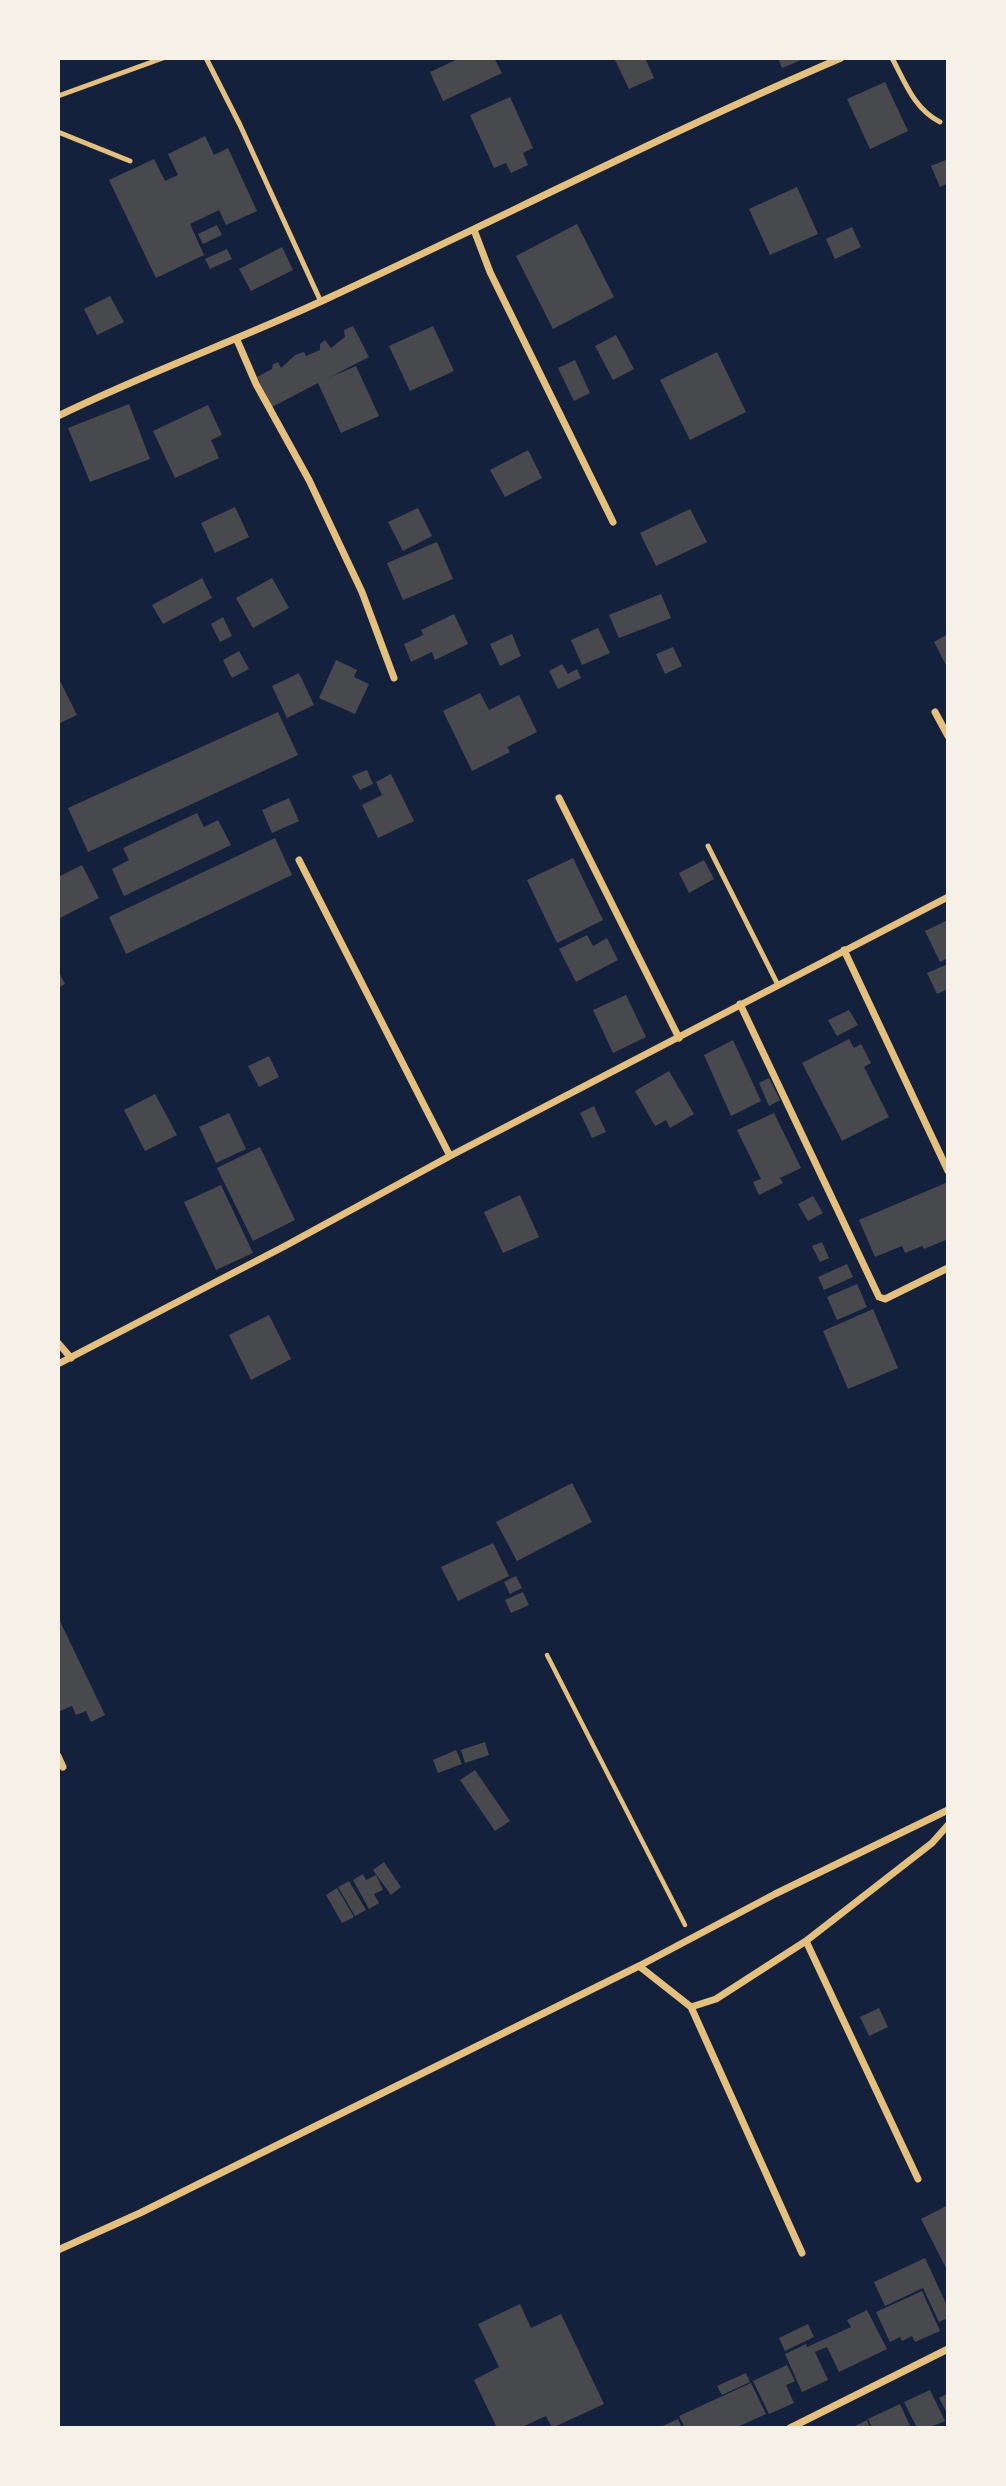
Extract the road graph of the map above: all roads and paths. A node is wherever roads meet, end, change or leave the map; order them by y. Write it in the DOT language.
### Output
graph roads {
  1 [pos="163,58"];
  2 [pos="206,58"];
  3 [pos="841,58"];
  4 [pos="892,58"];
  5 [pos="58,96"];
  6 [pos="940,122"];
  7 [pos="58,132"];
  8 [pos="130,161"];
  9 [pos="474,230"];
  10 [pos="321,302"];
  11 [pos="237,340"];
  12 [pos="58,416"];
  13 [pos="613,522"];
  14 [pos="394,678"];
  15 [pos="935,712"];
  16 [pos="948,736"];
  17 [pos="559,798"];
  18 [pos="708,846"];
  19 [pos="299,860"];
  20 [pos="948,897"];
  21 [pos="844,950"];
  22 [pos="778,985"];
  23 [pos="740,1004"];
  24 [pos="679,1038"];
  25 [pos="450,1156"];
  26 [pos="948,1171"];
  27 [pos="948,1268"];
  28 [pos="58,1343"];
  29 [pos="71,1358"];
  30 [pos="58,1364"];
  31 [pos="547,1655"];
  32 [pos="58,1756"];
  33 [pos="63,1767"];
  34 [pos="948,1810"];
  35 [pos="948,1825"];
  36 [pos="692,1938"];
  37 [pos="806,1941"];
  38 [pos="639,1966"];
  39 [pos="691,2007"];
  40 [pos="918,2179"];
  41 [pos="58,2250"];
  42 [pos="802,2253"];
  43 [pos="948,2348"];
  44 [pos="790,2428"];
  1 -- 5 [label="lane"];
  2 -- 10 [label="lane"];
  3 -- 9 [label="street"];
  4 -- 6 [label="lane"];
  7 -- 8 [label="lane"];
  9 -- 10 [label="street"];
  9 -- 13 [label="street"];
  10 -- 11 [label="street"];
  11 -- 12 [label="street"];
  11 -- 14 [label="street"];
  15 -- 16 [label="street"];
  17 -- 24 [label="street"];
  18 -- 22 [label="lane"];
  19 -- 25 [label="street"];
  20 -- 21 [label="street"];
  21 -- 22 [label="street"];
  21 -- 26 [label="street"];
  22 -- 23 [label="street"];
  23 -- 24 [label="street"];
  23 -- 27 [label="street"];
  24 -- 25 [label="street"];
  25 -- 29 [label="street"];
  28 -- 29 [label="street"];
  29 -- 30 [label="street"];
  31 -- 36 [label="path"];
  32 -- 33 [label="street"];
  34 -- 36 [label="street"];
  35 -- 37 [label="street"];
  36 -- 38 [label="street"];
  37 -- 39 [label="street"];
  37 -- 40 [label="street"];
  38 -- 39 [label="street"];
  38 -- 41 [label="street"];
  39 -- 42 [label="street"];
  43 -- 44 [label="street"];
}
